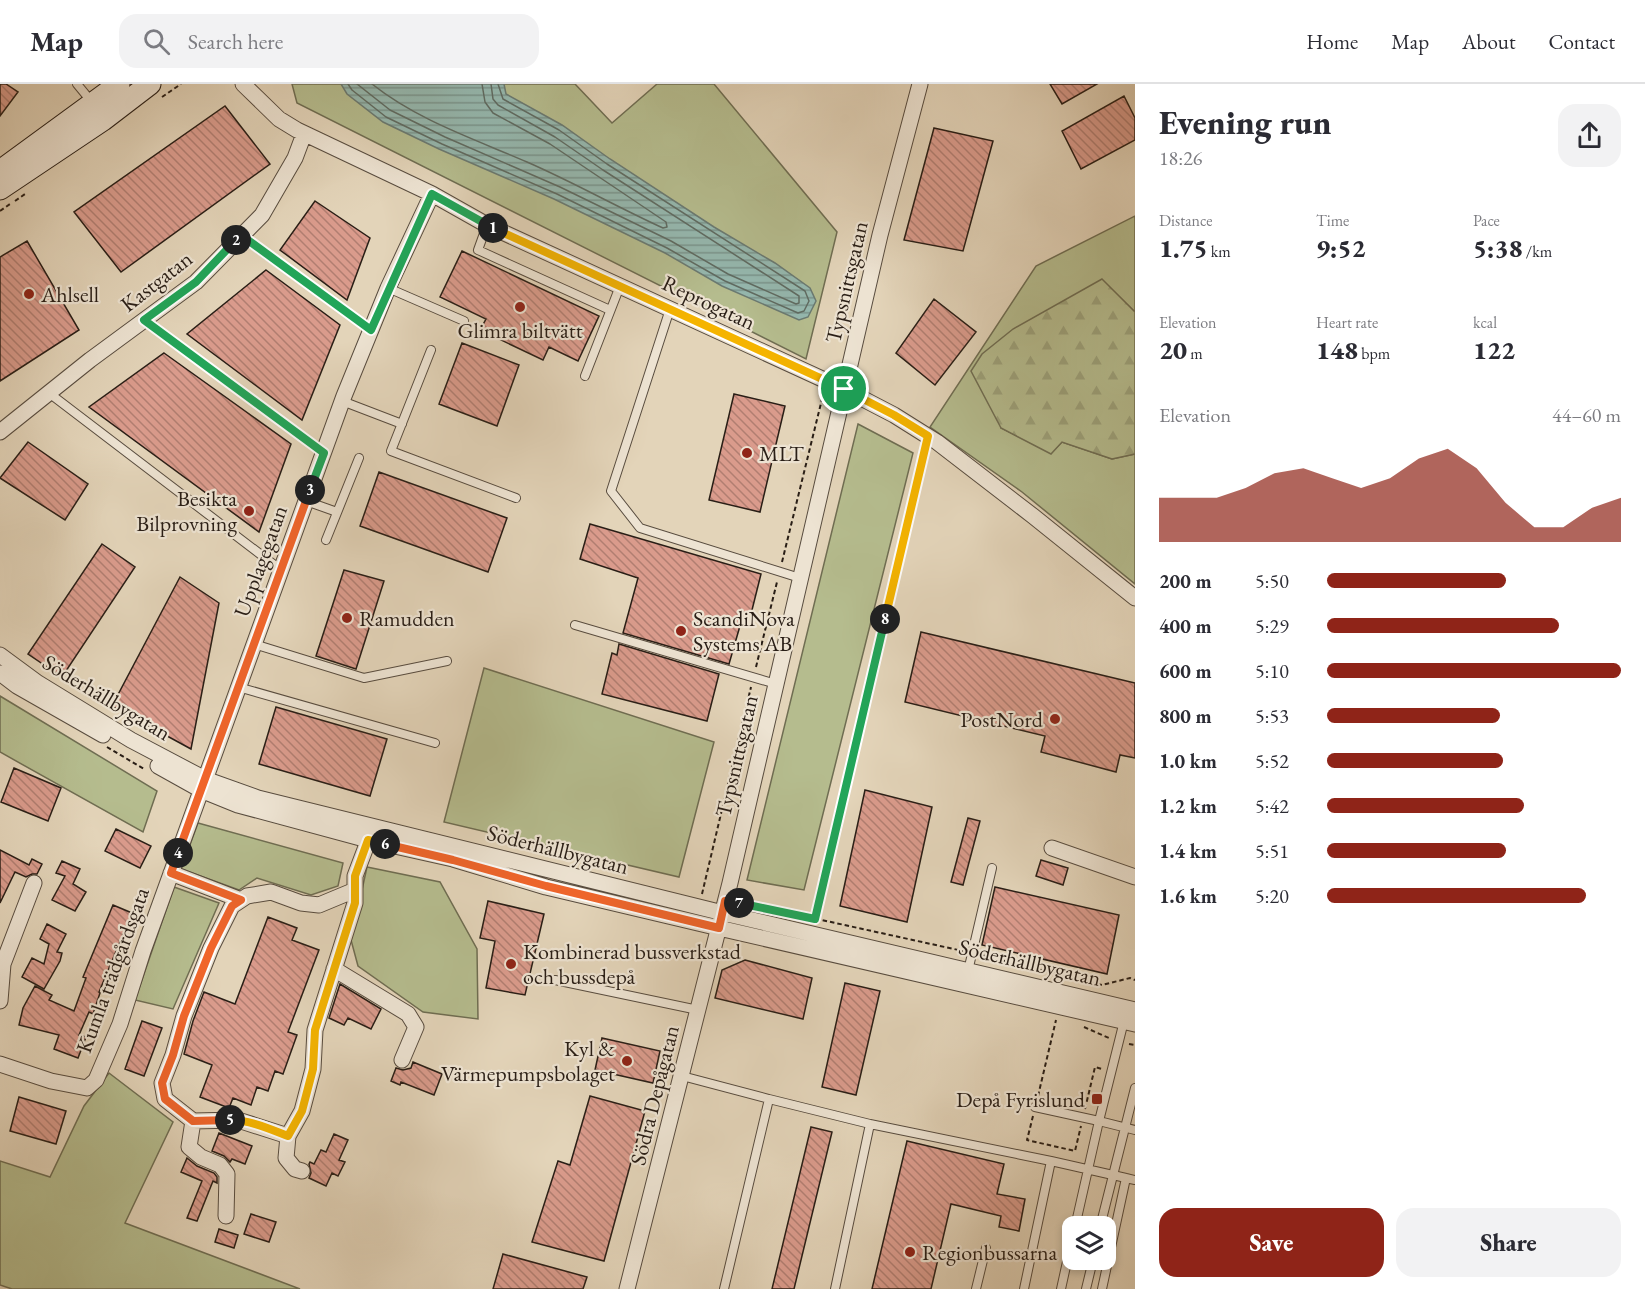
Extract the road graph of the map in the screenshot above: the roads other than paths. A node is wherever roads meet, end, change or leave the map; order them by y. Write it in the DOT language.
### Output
graph roads {
  1 [pos="77,84"];
  2 [pos="119,84"];
  3 [pos="150,84"];
  4 [pos="243,84"];
  5 [pos="920,84"];
  6 [pos="98,112"];
  7 [pos="304,134"];
  8 [pos="0,171"];
  9 [pos="0,189"];
  10 [pos="432,194"];
  11 [pos="487,225"];
  12 [pos="241,235"];
  13 [pos="620,286"];
  14 [pos="388,288"];
  15 [pos="670,309"];
  16 [pos="610,310"];
  17 [pos="144,320"];
  18 [pos="464,321"];
  19 [pos="371,330"];
  20 [pos="431,350"];
  21 [pos="585,376"];
  22 [pos="844,389"];
  23 [pos="49,393"];
  24 [pos="342,401"];
  25 [pos="402,424"];
  26 [pos="0,432"];
  27 [pos="324,453"];
  28 [pos="359,458"];
  29 [pos="516,498"];
  30 [pos="306,501"];
  31 [pos="337,512"];
  32 [pos="326,540"];
  33 [pos="281,570"];
  34 [pos="800,578"];
  35 [pos="1135,598"];
  36 [pos="575,625"];
  37 [pos="254,644"];
  38 [pos="0,655"];
  39 [pos="447,661"];
  40 [pos="0,673"];
  41 [pos="776,684"];
  42 [pos="238,687"];
  43 [pos="435,743"];
  44 [pos="203,785"];
  45 [pos="371,834"];
  46 [pos="1052,848"];
  47 [pos="992,868"];
  48 [pos="171,873"];
  49 [pos="1135,877"];
  50 [pos="34,883"];
  51 [pos="355,890"];
  52 [pos="241,900"];
  53 [pos="724,907"];
  54 [pos="719,928"];
  55 [pos="333,969"];
  56 [pos="968,971"];
  57 [pos="555,980"];
  58 [pos="0,1001"];
  59 [pos="698,1010"];
  60 [pos="1130,1016"];
  61 [pos="402,1060"];
  62 [pos="0,1064"];
  63 [pos="682,1076"];
  64 [pos="1135,1088"];
  65 [pos="769,1099"];
  66 [pos="1035,1107"];
  67 [pos="193,1121"];
  68 [pos="1099,1122"];
  69 [pos="870,1124"];
  70 [pos="1124,1128"];
  71 [pos="1135,1130"];
  72 [pos="288,1136"];
  73 [pos="1051,1161"];
  74 [pos="1088,1170"];
  75 [pos="302,1171"];
  76 [pos="1113,1176"];
  77 [pos="1126,1178"];
  78 [pos="1135,1180"];
  79 [pos="226,1216"];
  80 [pos="1078,1216"];
  81 [pos="1103,1216"];
  82 [pos="986,1248"];
  83 [pos="1065,1270"];
  84 [pos="1091,1270"];
  85 [pos="627,1289"];
  86 [pos="724,1289"];
  87 [pos="835,1289"];
  88 [pos="976,1289"];
  89 [pos="1024,1289"];
  90 [pos="1061,1289"];
  91 [pos="1086,1289"];
  92 [pos="1102,1289"];
  1 -- 6 [label="lane"];
  2 -- 6 [label="main road"];
  3 -- 6 [label="main road"];
  4 -- 7 [label="street, Reprogatan"];
  5 -- 22 [label="street, Typsnittsgatan"];
  6 -- 8 [label="main road"];
  6 -- 9 [label="main road"];
  7 -- 10 [label="street, Reprogatan"];
  7 -- 12 [label="street, Kastgatan"];
  10 -- 11 [label="street, Reprogatan"];
  10 -- 14 [label="street, Upplagegatan"];
  11 -- 13 [label="street, Reprogatan"];
  11 -- 16 [label="lane"];
  12 -- 17 [label="street, Kastgatan"];
  12 -- 19 [label="lane"];
  13 -- 15 [label="street, Reprogatan"];
  13 -- 16 [label="lane"];
  14 -- 18 [label="lane"];
  14 -- 19 [label="street, Upplagegatan"];
  15 -- 22 [label="street, Reprogatan"];
  15 -- 34 [label="lane"];
  16 -- 21 [label="lane"];
  17 -- 23 [label="street, Kastgatan"];
  17 -- 27 [label="lane"];
  19 -- 24 [label="street, Upplagegatan"];
  20 -- 25 [label="lane"];
  22 -- 34 [label="street, Typsnittsgatan"];
  22 -- 35 [label="street, Reprogatan"];
  23 -- 26 [label="street, Kastgatan"];
  23 -- 33 [label="lane"];
  24 -- 25 [label="lane"];
  24 -- 27 [label="street, Upplagegatan"];
  25 -- 29 [label="lane"];
  27 -- 30 [label="street, Upplagegatan"];
  28 -- 31 [label="lane"];
  30 -- 31 [label="lane"];
  30 -- 33 [label="street, Upplagegatan"];
  31 -- 32 [label="lane"];
  33 -- 37 [label="street, Upplagegatan"];
  34 -- 41 [label="street, Typsnittsgatan"];
  36 -- 41 [label="lane"];
  37 -- 39 [label="lane"];
  37 -- 42 [label="street, Upplagegatan"];
  38 -- 44 [label="street, Söderhällbygatan"];
  40 -- 44 [label="street, Söderhällbygatan"];
  41 -- 53 [label="street, Typsnittsgatan"];
  42 -- 43 [label="lane"];
  42 -- 44 [label="street, Upplagegatan"];
  44 -- 45 [label="street, Söderhällbygatan"];
  44 -- 48 [label="street, Kumla trädgårdsgata"];
  45 -- 51 [label="street"];
  45 -- 53 [label="street, Söderhällbygatan"];
  45 -- 54 [label="street, Söderhällbygatan"];
  46 -- 49 [label="street"];
  47 -- 56 [label="lane"];
  48 -- 52 [label="street"];
  48 -- 62 [label="street, Kumla trädgårdsgata"];
  50 -- 58 [label="street"];
  51 -- 52 [label="street"];
  51 -- 55 [label="street"];
  52 -- 67 [label="street"];
  53 -- 54 [label="street, Södra Depågatan"];
  53 -- 56 [label="street, Söderhällbygatan"];
  54 -- 59 [label="street, Södra Depågatan"];
  54 -- 60 [label="street, Söderhällbygatan"];
  55 -- 61 [label="street"];
  55 -- 72 [label="street"];
  56 -- 60 [label="street, Söderhällbygatan"];
  57 -- 59 [label="lane"];
  59 -- 63 [label="street, Södra Depågatan"];
  60 -- 68 [label="lane"];
  63 -- 65 [label="lane"];
  63 -- 85 [label="street, Södra Depågatan"];
  64 -- 70 [label="lane"];
  65 -- 69 [label="lane"];
  65 -- 86 [label="lane"];
  66 -- 68 [label="lane"];
  67 -- 72 [label="street"];
  67 -- 79 [label="street"];
  68 -- 70 [label="lane"];
  68 -- 74 [label="lane"];
  69 -- 73 [label="lane"];
  69 -- 87 [label="lane"];
  70 -- 71 [label="lane"];
  70 -- 76 [label="lane"];
  72 -- 75 [label="street"];
  73 -- 74 [label="lane"];
  73 -- 89 [label="lane"];
  74 -- 76 [label="lane"];
  74 -- 80 [label="lane"];
  76 -- 77 [label="lane"];
  76 -- 81 [label="lane"];
  77 -- 78 [label="lane"];
  77 -- 92 [label="lane"];
  82 -- 88 [label="lane"];
  83 -- 90 [label="lane"];
  84 -- 91 [label="lane"];
}
